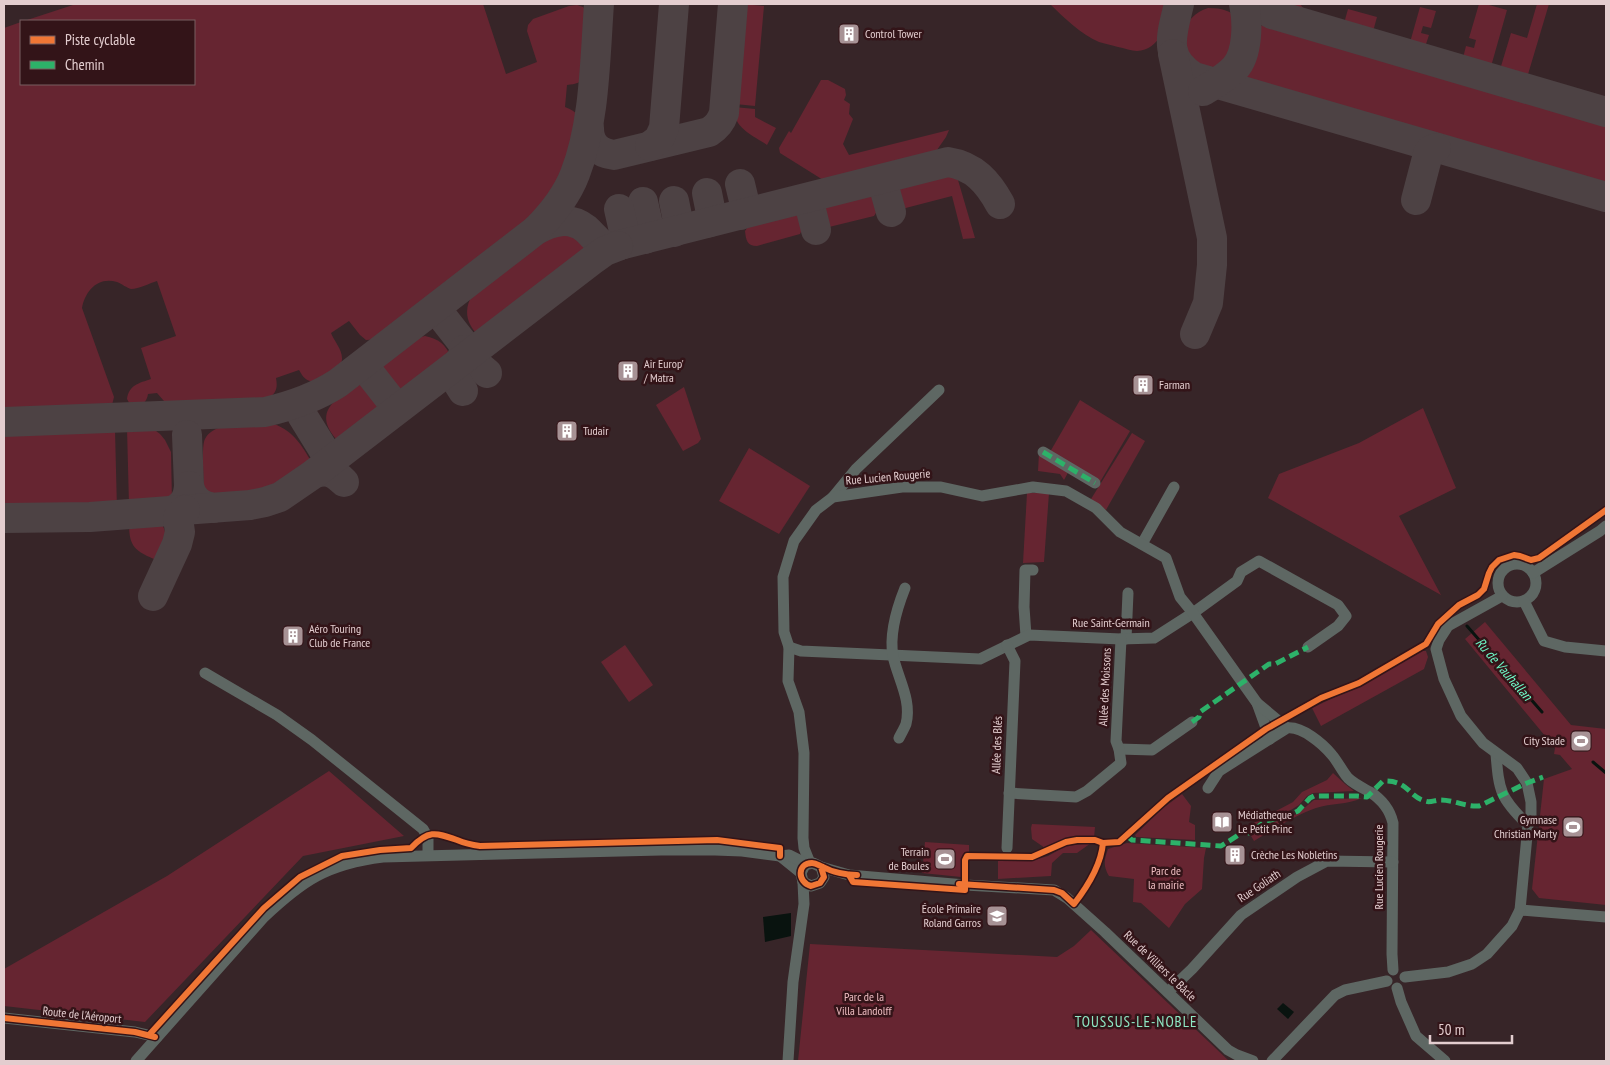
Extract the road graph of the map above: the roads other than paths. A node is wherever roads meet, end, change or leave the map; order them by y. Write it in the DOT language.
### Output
graph roads {
  1 [pos="939,390"];
  2 [pos="1043,452"];
  3 [pos="1095,483"];
  4 [pos="1174,487"];
  5 [pos="833,497"];
  6 [pos="1606,526"];
  7 [pos="1142,544"];
  8 [pos="1033,570"];
  9 [pos="1533,573"];
  10 [pos="905,588"];
  11 [pos="1128,593"];
  12 [pos="1502,596"];
  13 [pos="1524,601"];
  14 [pos="1193,613"];
  15 [pos="1026,636"];
  16 [pos="1123,639"];
  17 [pos="1007,645"];
  18 [pos="789,647"];
  19 [pos="1308,647"];
  20 [pos="1606,651"];
  21 [pos="893,655"];
  22 [pos="205,673"];
  23 [pos="1257,703"];
  24 [pos="1192,722"];
  25 [pos="1287,728"];
  26 [pos="899,738"];
  27 [pos="1270,739"];
  28 [pos="1119,749"];
  29 [pos="1496,754"];
  30 [pos="1208,788"];
  31 [pos="1009,793"];
  32 [pos="1528,824"];
  33 [pos="1006,848"];
  34 [pos="428,855"];
  35 [pos="1393,862"];
  36 [pos="809,875"];
  37 [pos="849,875"];
  38 [pos="1520,910"];
  39 [pos="1606,917"];
  40 [pos="1393,970"];
  41 [pos="1405,977"];
  42 [pos="1387,981"];
  43 [pos="1397,988"];
  44 [pos="1168,992"];
  45 [pos="4,1018"];
  46 [pos="157,1037"];
  47 [pos="136,1061"];
  48 [pos="788,1061"];
  49 [pos="1253,1061"];
  50 [pos="1272,1061"];
  51 [pos="1444,1061"];
  1 -- 5 [label="street"];
  2 -- 3 [label="street"];
  4 -- 7 [label="street"];
  5 -- 7 [label="street, Rue Lucien Rougerie"];
  5 -- 18 [label="street, Rue Lucien Rougerie"];
  6 -- 9 [label="street"];
  7 -- 14 [label="street, Rue Lucien Rougerie"];
  8 -- 15 [label="street"];
  9 -- 12 [label="street"];
  9 -- 13 [label="street"];
  10 -- 21 [label="street"];
  11 -- 16 [label="street, Allée des Moissons"];
  12 -- 13 [label="street"];
  12 -- 29 [label="street"];
  13 -- 20 [label="street"];
  14 -- 16 [label="street, Rue Saint-Germain"];
  14 -- 19 [label="street, Rue Saint-Germain"];
  14 -- 23 [label="street, Rue Lucien Rougerie"];
  15 -- 16 [label="street, Rue Saint-Germain"];
  15 -- 17 [label="street, Rue Saint-Germain"];
  16 -- 28 [label="street, Allée des Moissons"];
  17 -- 21 [label="street, Rue Saint-Germain"];
  17 -- 31 [label="street, Allée des Blés"];
  18 -- 21 [label="street, Rue Saint-Germain"];
  18 -- 36 [label="street, Rue Lucien Rougerie"];
  21 -- 26 [label="street"];
  22 -- 34 [label="street"];
  23 -- 25 [label="street, Rue Lucien Rougerie"];
  23 -- 27 [label="street, Rue Lucien Rougerie"];
  24 -- 28 [label="street"];
  25 -- 27 [label="street"];
  25 -- 35 [label="street, Rue Lucien Rougerie"];
  27 -- 30 [label="street"];
  28 -- 31 [label="street, Allée des Moissons"];
  29 -- 32 [label="street"];
  29 -- 32 [label="street"];
  31 -- 33 [label="street, Allée des Blés"];
  32 -- 38 [label="street"];
  34 -- 36 [label="street"];
  34 -- 46 [label="street"];
  35 -- 40 [label="street, Rue Lucien Rougerie"];
  35 -- 44 [label="street, Rue Goliath"];
  36 -- 37 [label="street"];
  36 -- 37 [label="street"];
  36 -- 48 [label="street"];
  37 -- 44 [label="street, Rue de Villiers le Bâcle"];
  38 -- 39 [label="street"];
  38 -- 41 [label="street"];
  40 -- 41 [label="street"];
  40 -- 42 [label="street"];
  41 -- 43 [label="street"];
  42 -- 43 [label="street"];
  42 -- 50 [label="street"];
  43 -- 51 [label="street"];
  44 -- 49 [label="street, Rue de Villiers le Bâcle"];
  45 -- 46 [label="street, Route de l'Aéroport"];
  46 -- 47 [label="street"];
}
